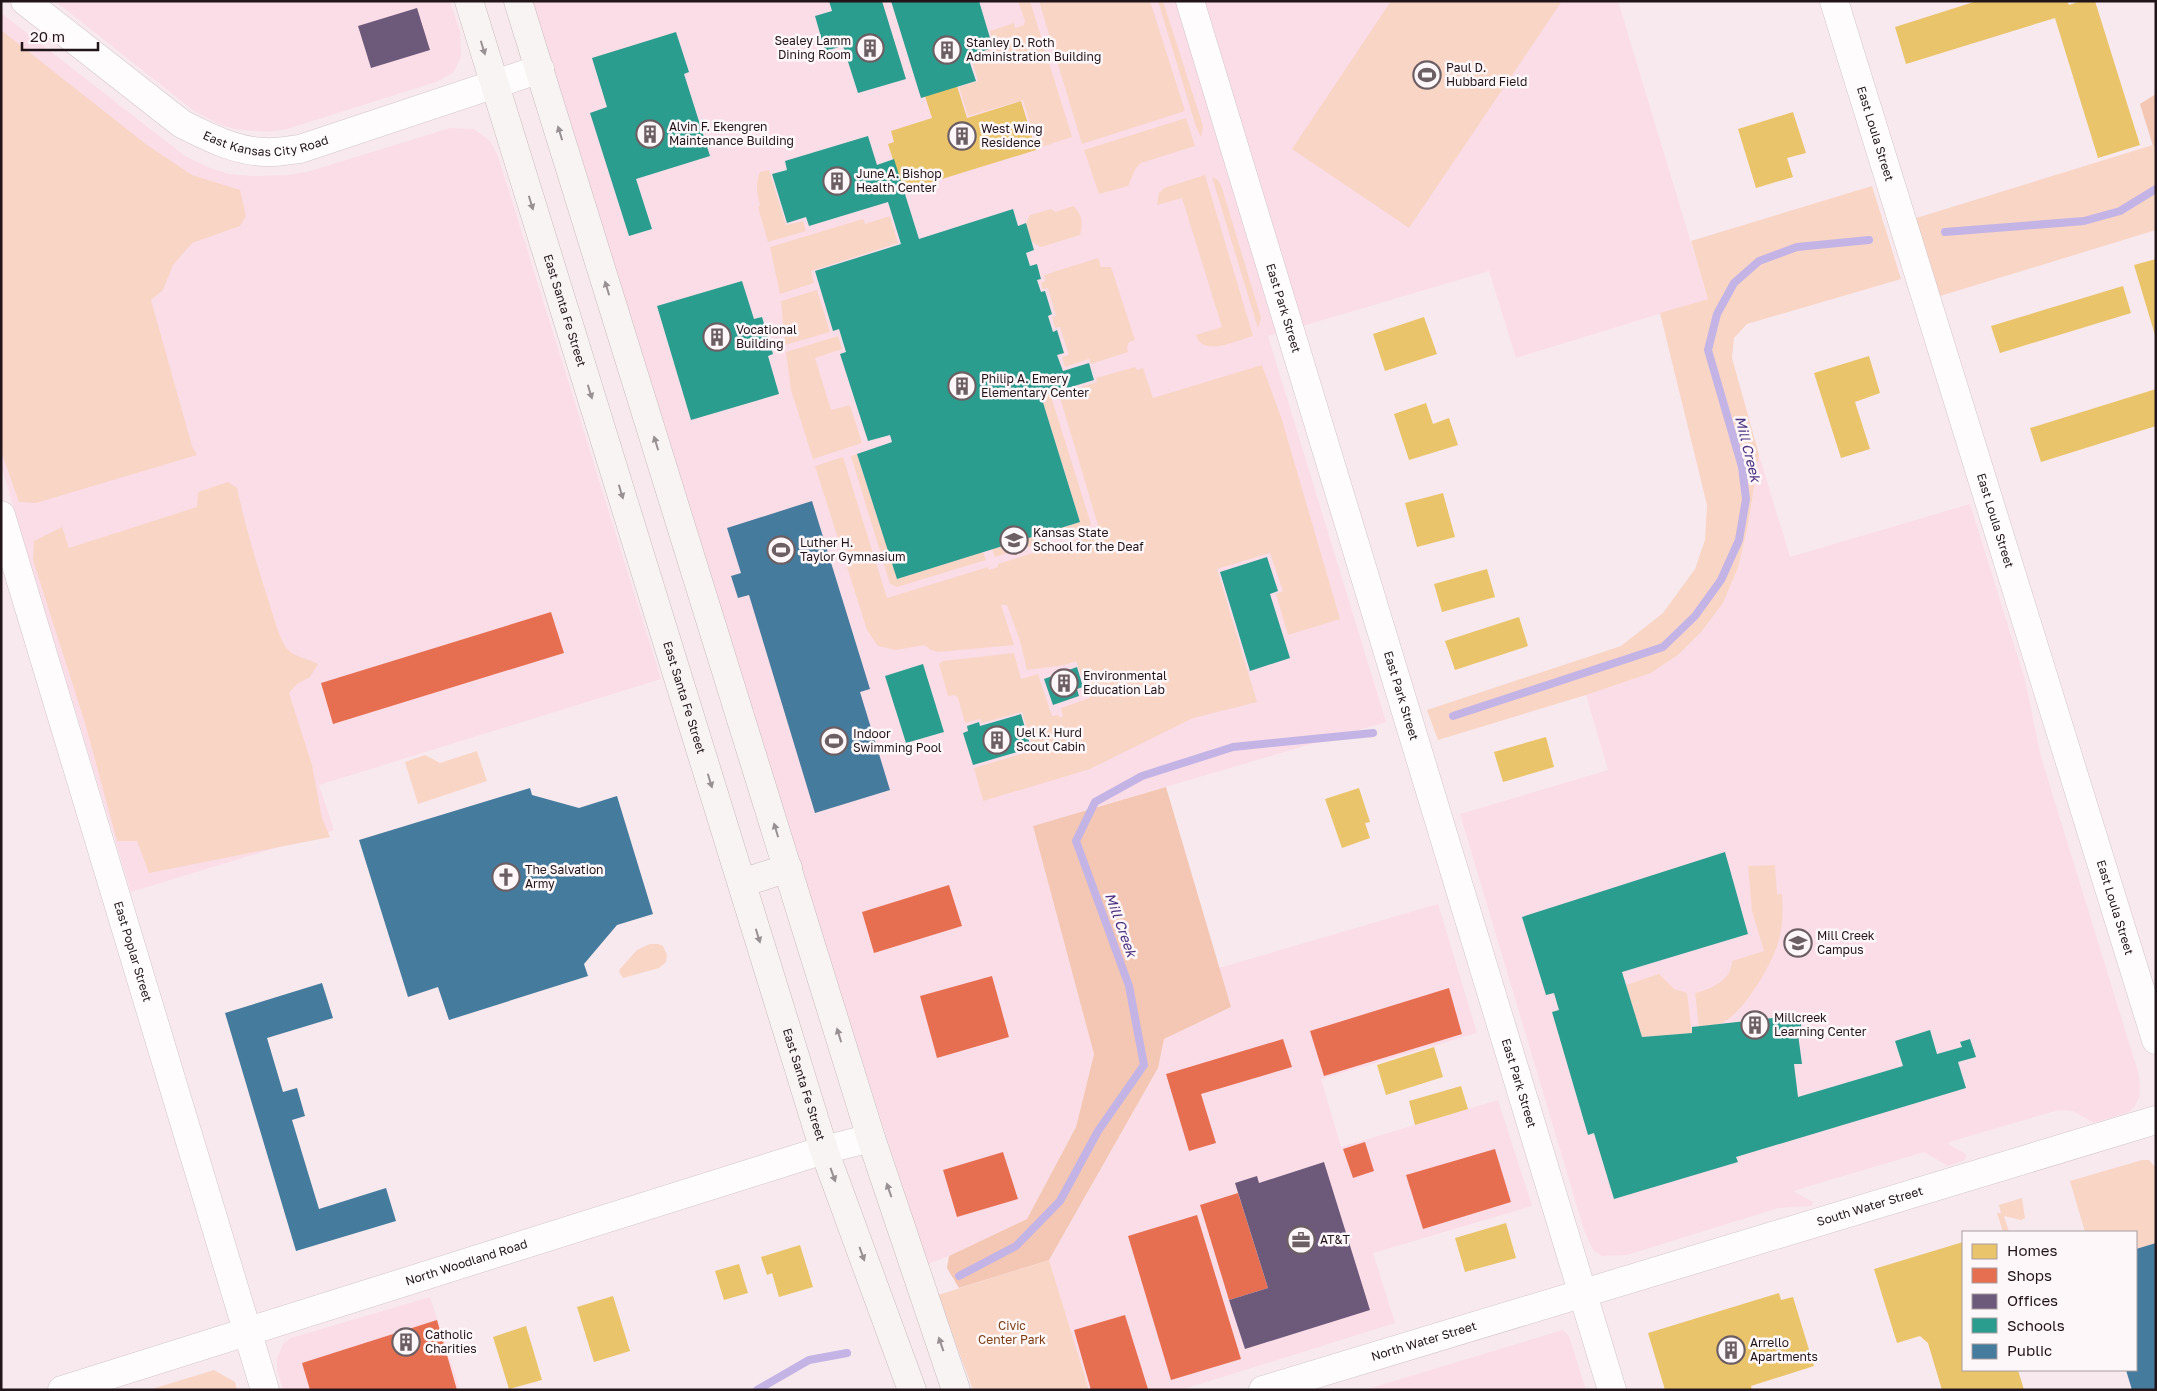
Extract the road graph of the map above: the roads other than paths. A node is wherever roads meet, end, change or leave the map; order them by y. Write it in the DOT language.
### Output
graph roads {
  1 [pos="25,1"];
  2 [pos="469,1"];
  3 [pos="518,1"];
  4 [pos="1190,1"];
  5 [pos="1834,1"];
  6 [pos="540,69"];
  7 [pos="495,84"];
  8 [pos="1,515"];
  9 [pos="788,868"];
  10 [pos="742,882"];
  11 [pos="2156,1040"];
  12 [pos="2156,1120"];
  13 [pos="871,1138"];
  14 [pos="824,1150"];
  15 [pos="1584,1292"];
  16 [pos="248,1332"];
  17 [pos="62,1390"];
  18 [pos="265,1390"];
  19 [pos="912,1390"];
  20 [pos="956,1390"];
  21 [pos="1263,1390"];
  22 [pos="1612,1390"];
  1 -- 7 [label="street, East Kansas City Road"];
  2 -- 7 [label="main road, East Santa Fe Street, one-way"];
  3 -- 6 [label="main road"];
  4 -- 15 [label="street, East Park Street"];
  5 -- 11 [label="street, East Loula Street"];
  6 -- 7 [label="street, East Kansas City Road"];
  9 -- 6 [label="main road, one-way"];
  7 -- 10 [label="main road, East Santa Fe Street, one-way"];
  8 -- 16 [label="street, East Poplar Street"];
  9 -- 10 [label="main road"];
  13 -- 9 [label="main road, one-way"];
  10 -- 14 [label="main road, East Santa Fe Street, one-way"];
  12 -- 15 [label="street, South Water Street"];
  13 -- 14 [label="street, North Woodland Road"];
  20 -- 13 [label="main road, one-way"];
  14 -- 16 [label="street, North Woodland Road"];
  14 -- 19 [label="main road, East Santa Fe Street, one-way"];
  15 -- 21 [label="street, North Water Street"];
  15 -- 22 [label="street, East Park Street"];
  16 -- 17 [label="street, North Woodland Road"];
  16 -- 18 [label="street, East Poplar Street"];
}
